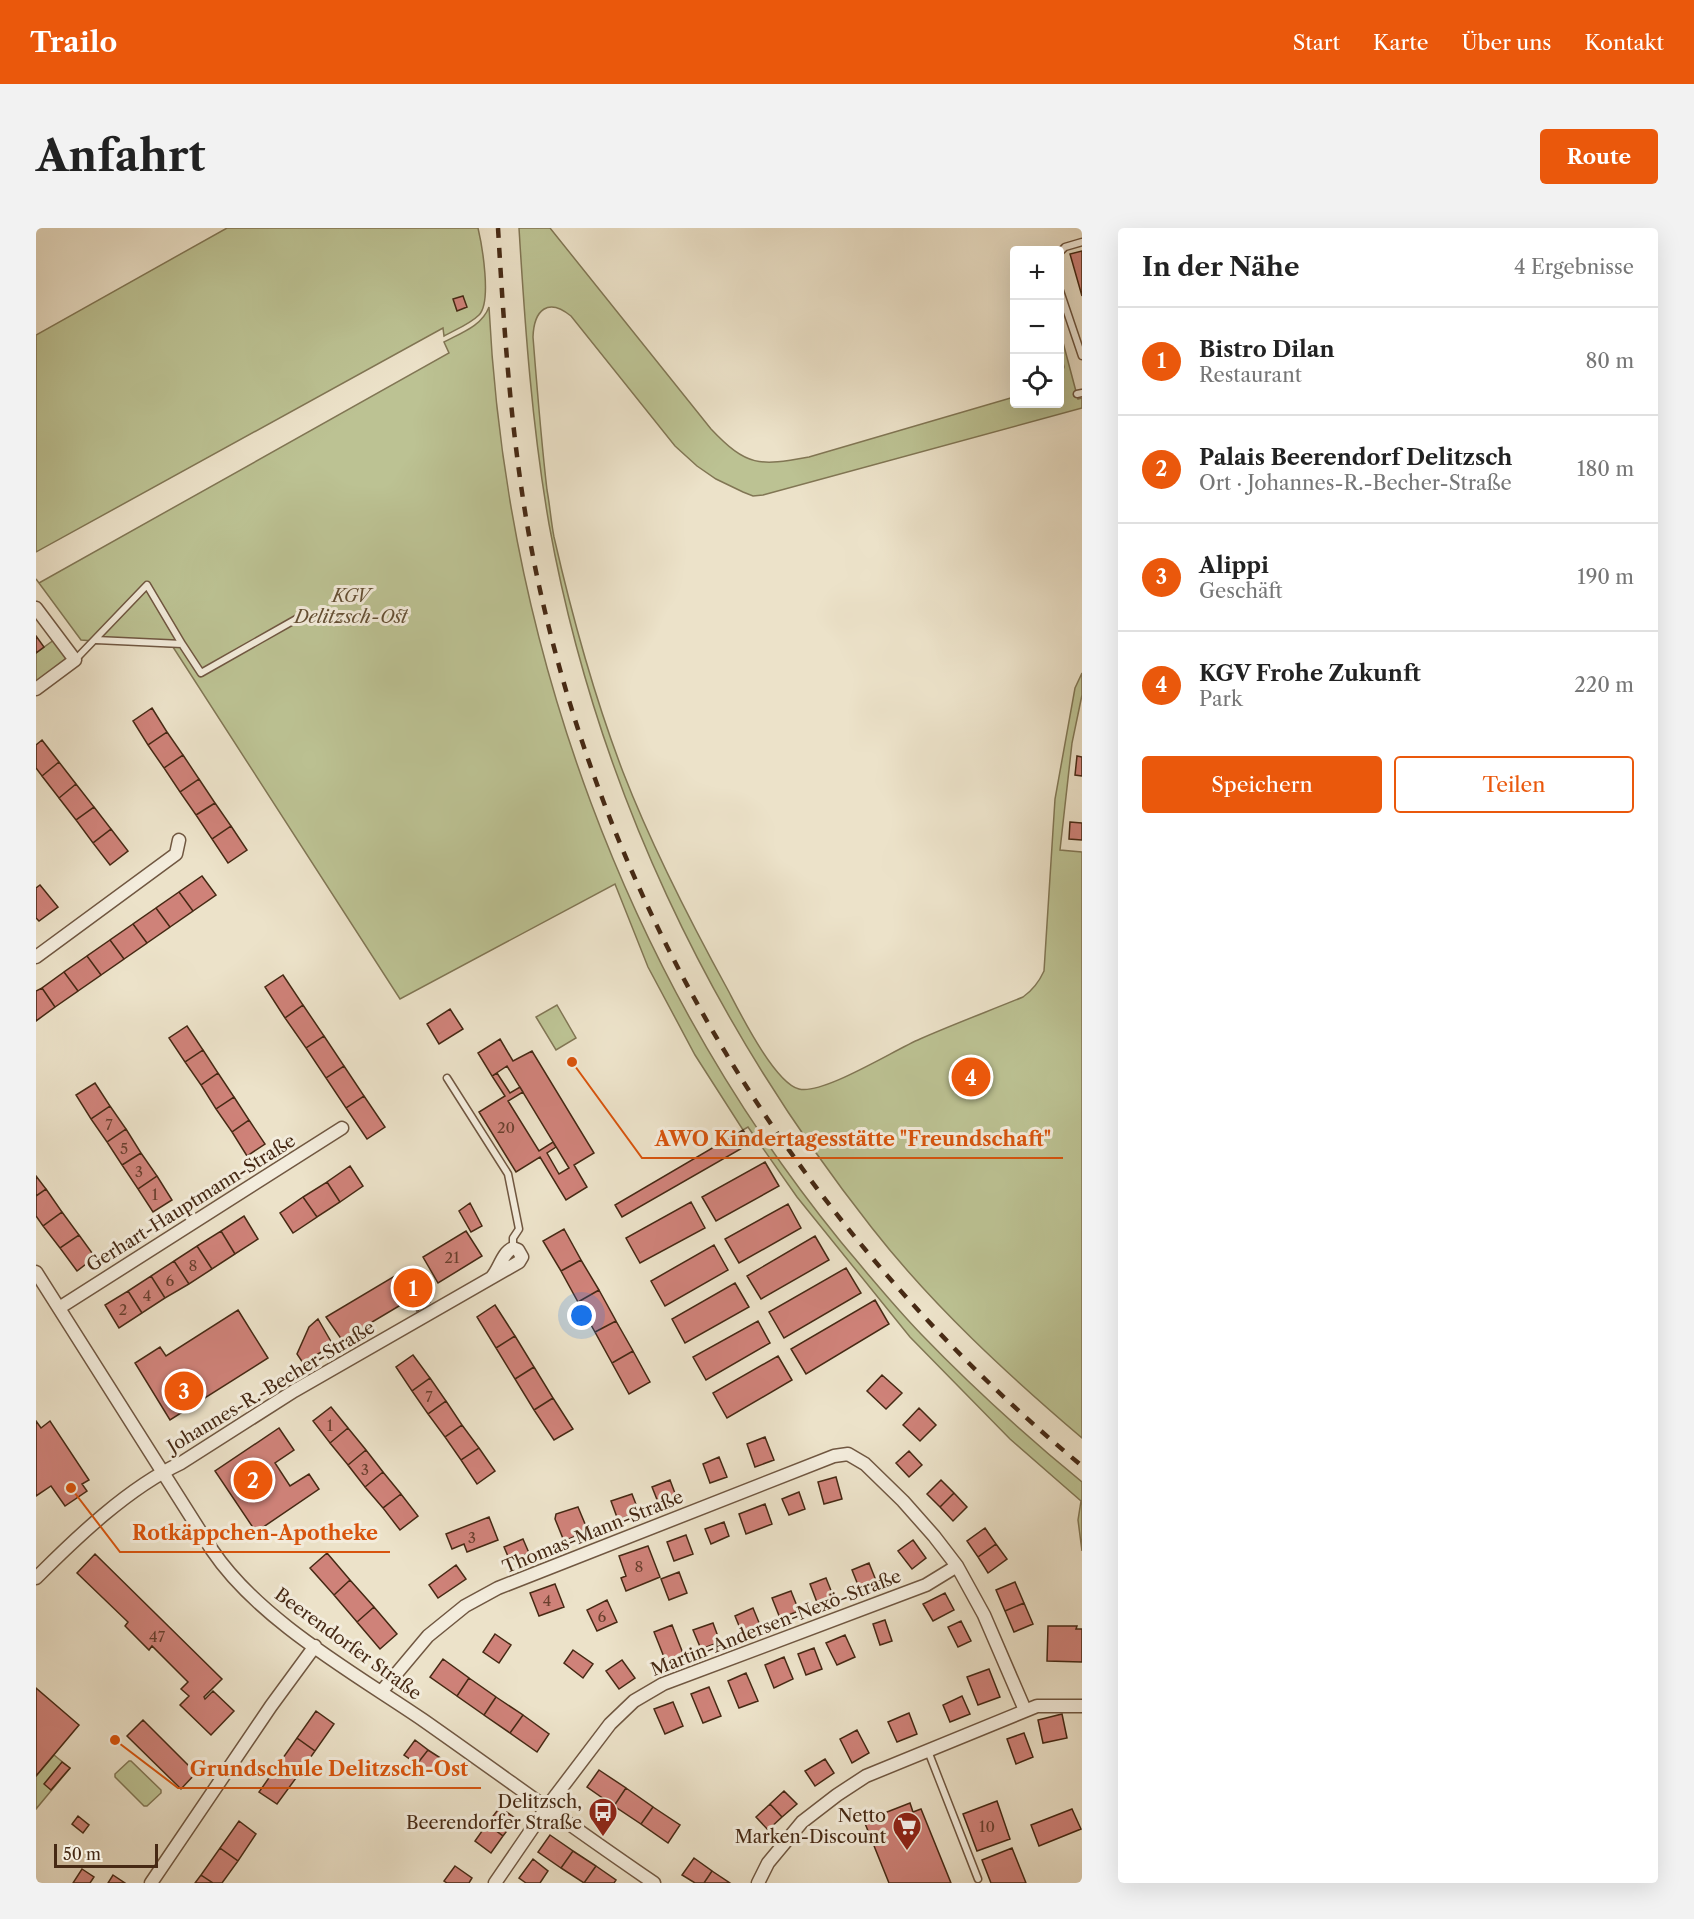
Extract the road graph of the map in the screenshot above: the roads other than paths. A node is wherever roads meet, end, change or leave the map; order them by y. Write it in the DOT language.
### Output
graph roads {
  1 [pos="1082,242"];
  2 [pos="1064,248"];
  3 [pos="1063,300"];
  4 [pos="1082,356"];
  5 [pos="36,608"];
  6 [pos="298,618"];
  7 [pos="96,640"];
  8 [pos="182,644"];
  9 [pos="75,660"];
  10 [pos="36,689"];
  11 [pos="179,840"];
  12 [pos="36,957"];
  13 [pos="447,1078"];
  14 [pos="342,1128"];
  15 [pos="513,1248"];
  16 [pos="36,1272"];
  17 [pos="59,1308"];
  18 [pos="162,1472"];
  19 [pos="957,1566"];
  20 [pos="36,1578"];
  21 [pos="315,1646"];
  22 [pos="381,1692"];
  23 [pos="1082,1706"];
  24 [pos="1025,1710"];
  25 [pos="928,1751"];
  26 [pos="547,1807"];
  27 [pos="978,1879"];
  28 [pos="151,1883"];
  29 [pos="495,1883"];
  30 [pos="654,1883"];
  31 [pos="758,1883"];
  1 -- 2 [label="lane"];
  3 -- 4 [label="lane"];
  5 -- 9 [label="street"];
  6 -- 8 [label="lane"];
  7 -- 8 [label="lane"];
  7 -- 8 [label="lane"];
  7 -- 9 [label="lane"];
  9 -- 10 [label="street"];
  11 -- 12 [label="street"];
  13 -- 15 [label="lane"];
  14 -- 17 [label="street, Gerhart-Hauptmann-Straße"];
  15 -- 18 [label="street, Johannes-R.-Becher-Straße"];
  16 -- 17 [label="street, Beerendorfer Straße"];
  17 -- 18 [label="street, Beerendorfer Straße"];
  18 -- 20 [label="street, Johannes-R.-Becher-Straße"];
  18 -- 21 [label="street, Beerendorfer Straße"];
  19 -- 22 [label="street, Thomas-Mann-Straße"];
  19 -- 24 [label="street"];
  19 -- 26 [label="street, Martin-Andersen-Nexö-Straße"];
  21 -- 22 [label="street, Beerendorfer Straße"];
  21 -- 28 [label="street"];
  22 -- 26 [label="street, Beerendorfer Straße"];
  23 -- 24 [label="street"];
  24 -- 25 [label="street"];
  25 -- 27 [label="lane"];
  25 -- 31 [label="street"];
  26 -- 29 [label="street, Martin-Andersen-Nexö-Straße"];
  26 -- 30 [label="street, Beerendorfer Straße"];
}
